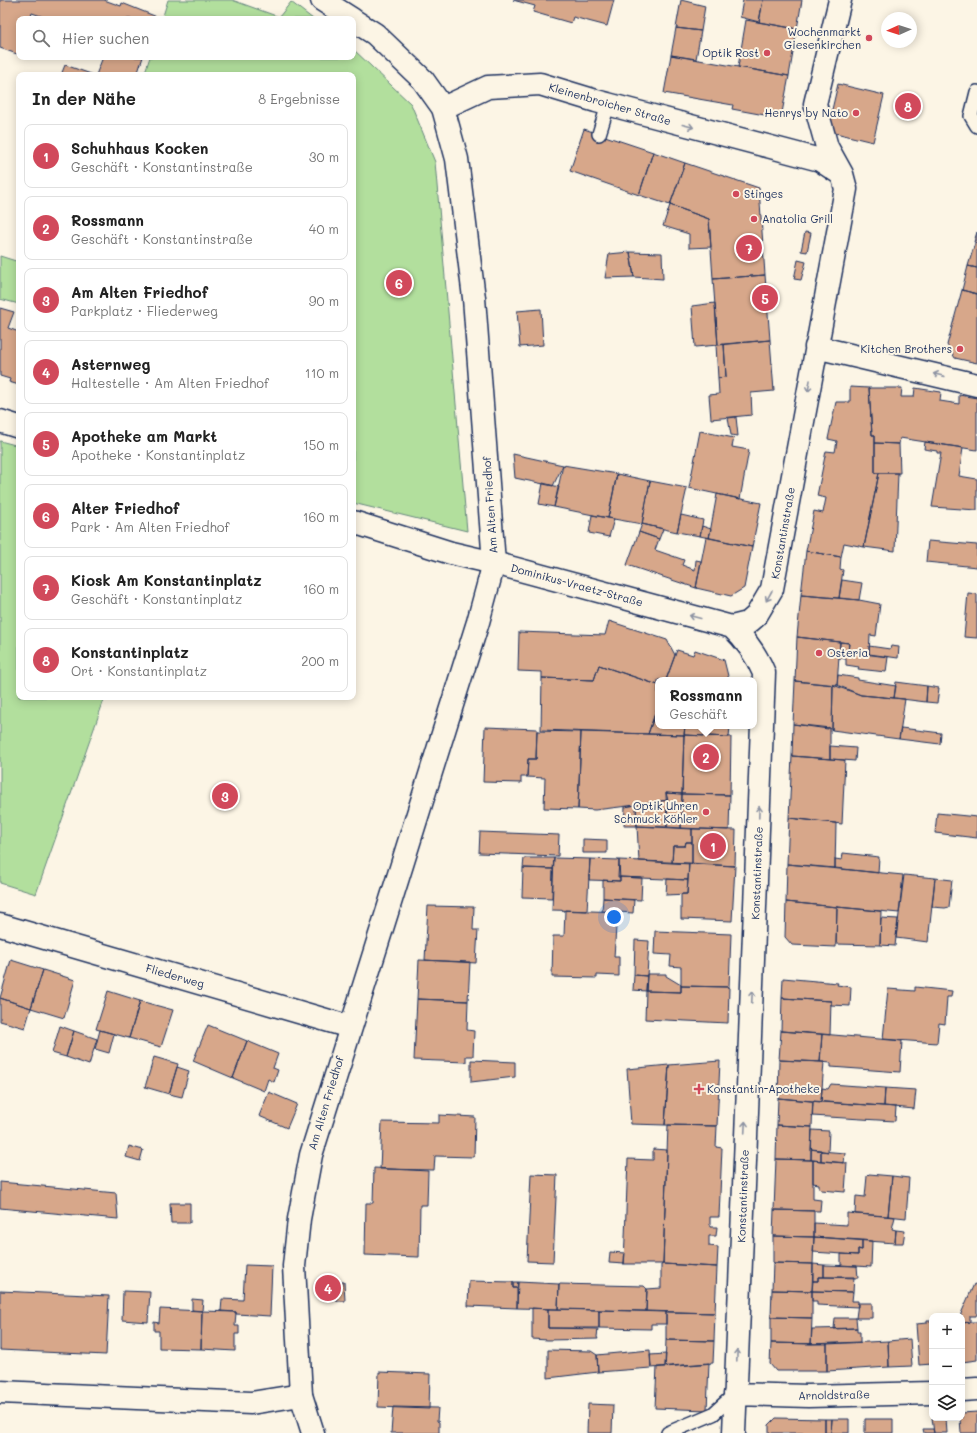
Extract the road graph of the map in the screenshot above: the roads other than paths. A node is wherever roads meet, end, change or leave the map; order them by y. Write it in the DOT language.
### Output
graph roads {
  1 [pos="322,0"];
  2 [pos="840,0"];
  3 [pos="347,16"];
  4 [pos="356,22"];
  5 [pos="977,92"];
  6 [pos="602,103"];
  7 [pos="443,108"];
  8 [pos="977,126"];
  9 [pos="599,134"];
  10 [pos="842,174"];
  11 [pos="816,347"];
  12 [pos="977,385"];
  13 [pos="0,421"];
  14 [pos="16,425"];
  15 [pos="356,523"];
  16 [pos="494,563"];
  17 [pos="732,627"];
  18 [pos="0,925"];
  19 [pos="350,1027"];
  20 [pos="977,1389"];
  21 [pos="965,1390"];
  22 [pos="0,1392"];
  23 [pos="929,1393"];
  24 [pos="735,1394"];
  25 [pos="301,1395"];
  26 [pos="313,1433"];
  27 [pos="668,1433"];
  28 [pos="734,1433"];
  1 -- 3 [label="street, Am Alten Friedhof"];
  2 -- 10 [label="street, Konstantinstraße"];
  4 -- 7 [label="street, Am Alten Friedhof"];
  5 -- 8 [label="lane"];
  6 -- 7 [label="street, Kleinenbroicher Straße"];
  6 -- 9 [label="lane"];
  6 -- 10 [label="street, Kleinenbroicher Straße, one-way"];
  7 -- 16 [label="street, Am Alten Friedhof"];
  10 -- 11 [label="street, Konstantinstraße"];
  12 -- 11 [label="street, one-way"];
  11 -- 17 [label="street, Konstantinstraße, one-way"];
  13 -- 14 [label="street"];
  15 -- 16 [label="street, Dominikus-Vraetz-Straße"];
  17 -- 16 [label="street, Dominikus-Vraetz-Straße, one-way"];
  16 -- 19 [label="street, Am Alten Friedhof"];
  24 -- 17 [label="street, Konstantinstraße, one-way"];
  18 -- 19 [label="street, Fliederweg"];
  19 -- 25 [label="street, Am Alten Friedhof"];
  20 -- 21 [label="street"];
  22 -- 25 [label="street"];
  23 -- 24 [label="street, Arnoldstraße"];
  24 -- 27 [label="lane"];
  24 -- 28 [label="street, Konstantinstraße"];
  25 -- 26 [label="street, Am Alten Friedhof"];
}
